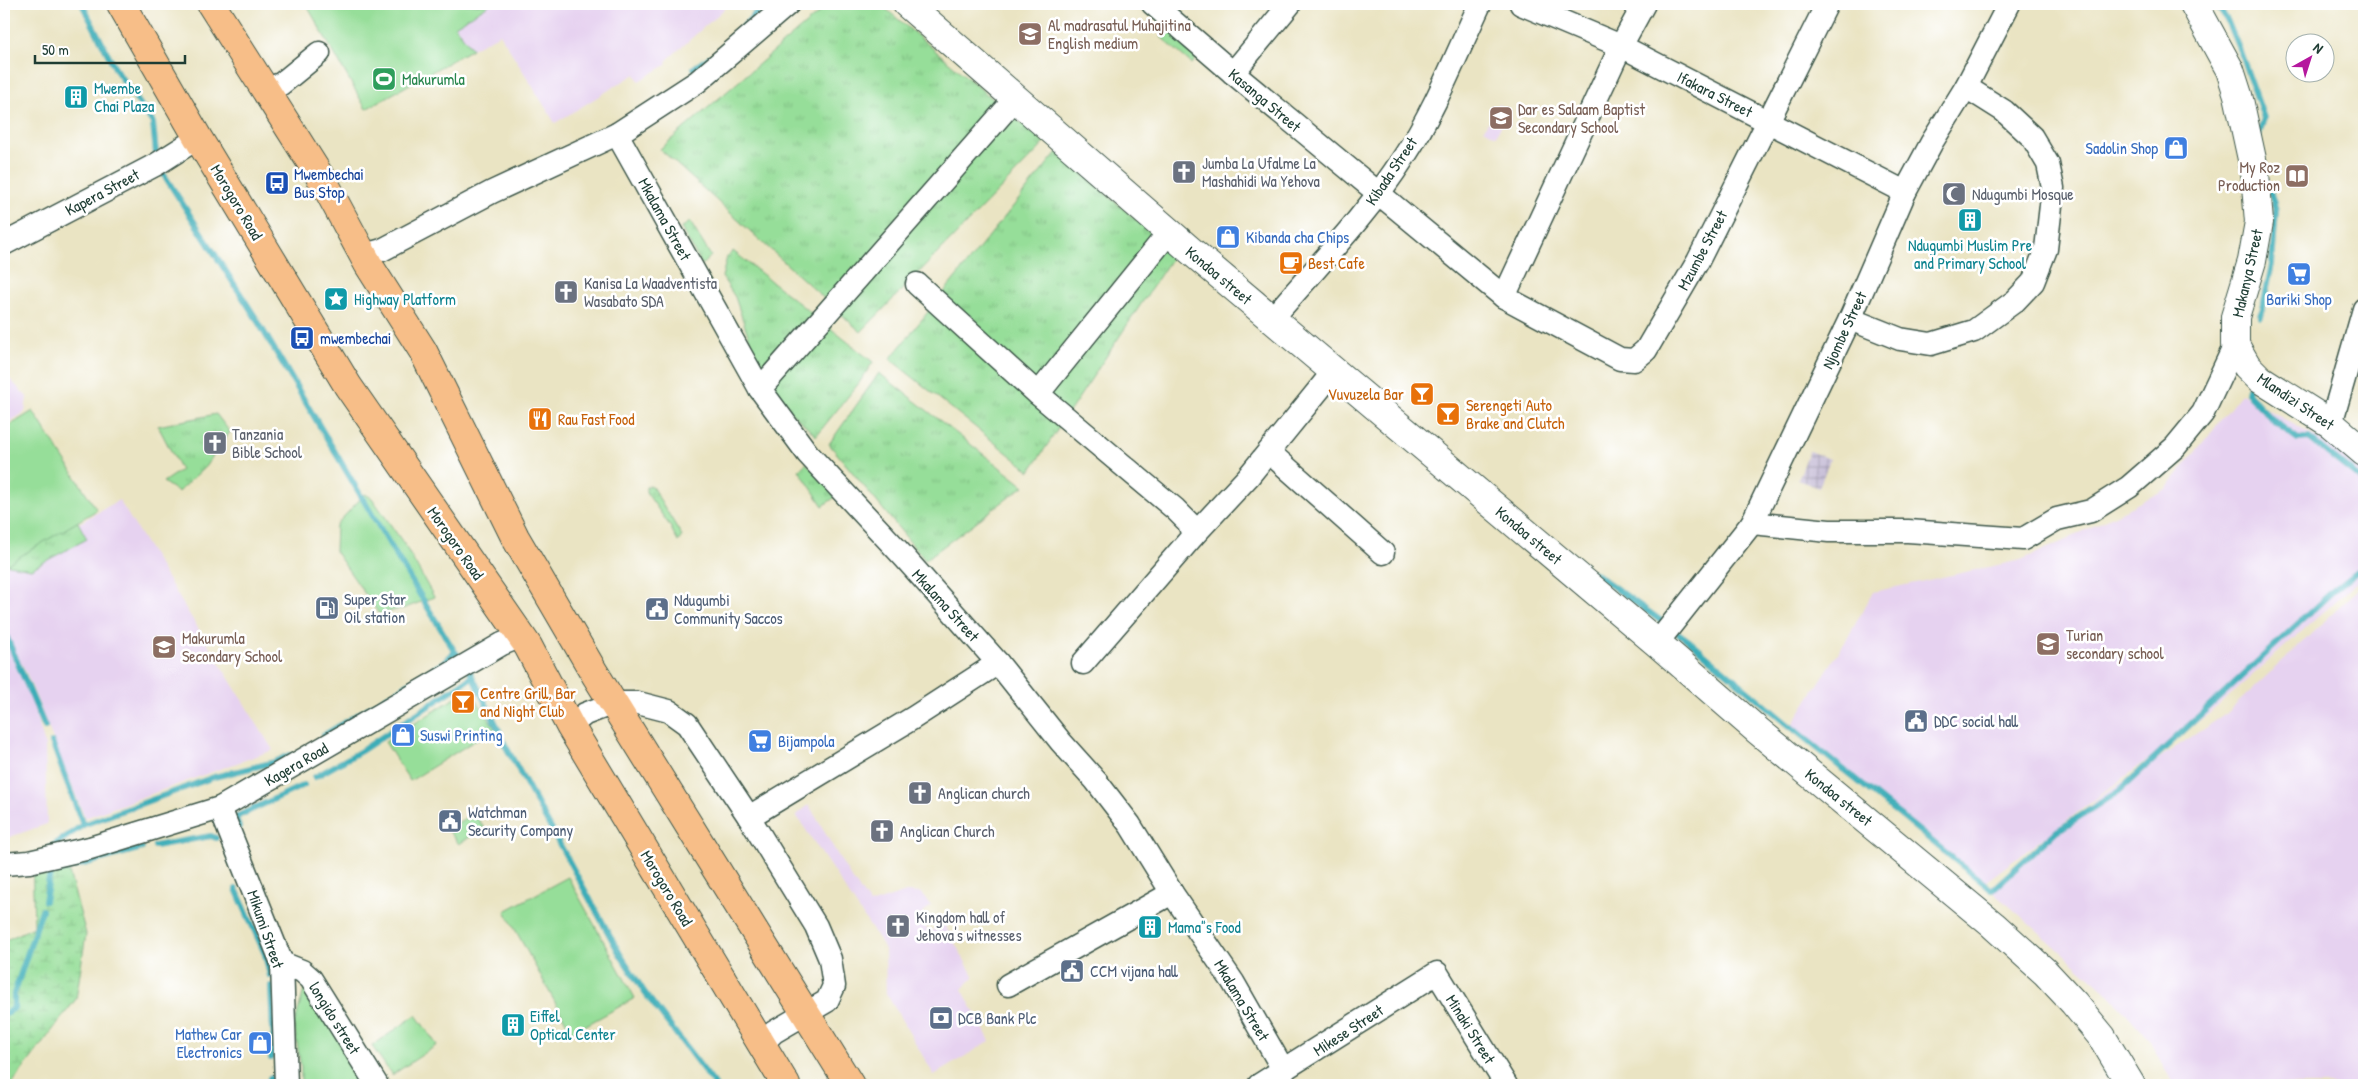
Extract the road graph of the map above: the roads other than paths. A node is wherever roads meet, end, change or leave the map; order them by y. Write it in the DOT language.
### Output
graph roads {
  1 [pos="121,4"];
  2 [pos="211,4"];
  3 [pos="788,4"];
  4 [pos="907,4"];
  5 [pos="1153,4"];
  6 [pos="1290,4"];
  7 [pos="1480,4"];
  8 [pos="1521,4"];
  9 [pos="1644,4"];
  10 [pos="1827,4"];
  11 [pos="2009,4"];
  12 [pos="2194,4"];
  13 [pos="1621,46"];
  14 [pos="319,53"];
  15 [pos="1233,73"];
  16 [pos="1966,87"];
  17 [pos="265,89"];
  18 [pos="1016,98"];
  19 [pos="1769,122"];
  20 [pos="617,134"];
  21 [pos="198,138"];
  22 [pos="1905,192"];
  23 [pos="1379,194"];
  24 [pos="1170,231"];
  25 [pos="4,244"];
  26 [pos="364,255"];
  27 [pos="917,284"];
  28 [pos="1504,297"];
  29 [pos="2364,310"];
  30 [pos="1272,319"];
  31 [pos="1850,319"];
  32 [pos="2235,345"];
  33 [pos="1334,371"];
  34 [pos="760,389"];
  35 [pos="1038,394"];
  36 [pos="2331,424"];
  37 [pos="1269,452"];
  38 [pos="2364,452"];
  39 [pos="1752,523"];
  40 [pos="1192,536"];
  41 [pos="1383,553"];
  42 [pos="522,636"];
  43 [pos="1657,643"];
  44 [pos="998,663"];
  45 [pos="1083,663"];
  46 [pos="614,703"];
  47 [pos="570,726"];
  48 [pos="220,808"];
  49 [pos="749,817"];
  50 [pos="4,864"];
  51 [pos="1172,893"];
  52 [pos="282,963"];
  53 [pos="1437,973"];
  54 [pos="1008,985"];
  55 [pos="804,1013"];
  56 [pos="761,1045"];
  57 [pos="1284,1071"];
  58 [pos="286,1085"];
  59 [pos="377,1085"];
  60 [pos="786,1085"];
  61 [pos="850,1085"];
  62 [pos="1259,1085"];
  63 [pos="1506,1085"];
  64 [pos="2131,1085"];
  1 -- 21 [label="highway, Morogoro Road"];
  2 -- 17 [label="highway"];
  3 -- 20 [label="street"];
  4 -- 18 [label="street, Kondoa street"];
  5 -- 15 [label="street, Kasanga Street"];
  6 -- 15 [label="street"];
  7 -- 23 [label="street, Kibada Street"];
  8 -- 13 [label="street, Ifakara Street"];
  9 -- 13 [label="street"];
  10 -- 19 [label="street, Mzumbe Street"];
  11 -- 16 [label="street, Njombe Street"];
  12 -- 32 [label="street, Makanya Street"];
  13 -- 19 [label="street, Ifakara Street"];
  13 -- 28 [label="street"];
  14 -- 17 [label="street"];
  15 -- 23 [label="street, Kasanga Street"];
  16 -- 22 [label="street, Njombe Street"];
  16 -- 31 [label="street"];
  17 -- 26 [label="highway"];
  18 -- 24 [label="street, Kondoa street"];
  18 -- 34 [label="street"];
  19 -- 22 [label="street, Ifakara Street"];
  19 -- 28 [label="street, Mzumbe Street"];
  20 -- 26 [label="street"];
  20 -- 34 [label="street, Mkalama Street"];
  21 -- 25 [label="street, Kapera Street"];
  21 -- 42 [label="highway, Morogoro Road"];
  22 -- 31 [label="street, Njombe Street"];
  23 -- 28 [label="street, Mzumbe Street"];
  23 -- 30 [label="street, Kibada Street"];
  24 -- 30 [label="street, Kondoa street"];
  24 -- 35 [label="street"];
  26 -- 46 [label="highway"];
  27 -- 35 [label="street"];
  29 -- 36 [label="street"];
  30 -- 33 [label="street, Kondoa street"];
  31 -- 39 [label="street, Njombe Street"];
  32 -- 36 [label="street, Mlandizi Street"];
  32 -- 39 [label="street"];
  33 -- 37 [label="street"];
  33 -- 43 [label="street, Kondoa street"];
  34 -- 44 [label="street, Mkalama Street"];
  35 -- 40 [label="street"];
  36 -- 38 [label="street, Mlandizi Street"];
  37 -- 40 [label="street"];
  37 -- 41 [label="street"];
  39 -- 43 [label="street, Njombe Street"];
  40 -- 45 [label="street"];
  42 -- 47 [label="highway, Morogoro Road"];
  42 -- 48 [label="street, Kagera Road"];
  43 -- 64 [label="street, Kondoa street"];
  44 -- 49 [label="street"];
  44 -- 51 [label="street, Mkalama Street"];
  46 -- 47 [label="street"];
  46 -- 49 [label="street"];
  46 -- 55 [label="highway"];
  47 -- 56 [label="highway, Morogoro Road"];
  48 -- 50 [label="street, Kagera Road"];
  48 -- 52 [label="street, Mikumi Street"];
  49 -- 55 [label="street"];
  51 -- 54 [label="street"];
  51 -- 57 [label="street, Mkalama Street"];
  52 -- 58 [label="street, Mikumi Street"];
  52 -- 59 [label="street, longido street"];
  53 -- 57 [label="street, Mikese Street"];
  53 -- 63 [label="street, Minaki Street"];
  55 -- 56 [label="street"];
  55 -- 61 [label="highway"];
  56 -- 60 [label="highway, Morogoro Road"];
  57 -- 62 [label="street, Mikese Street"];
}
